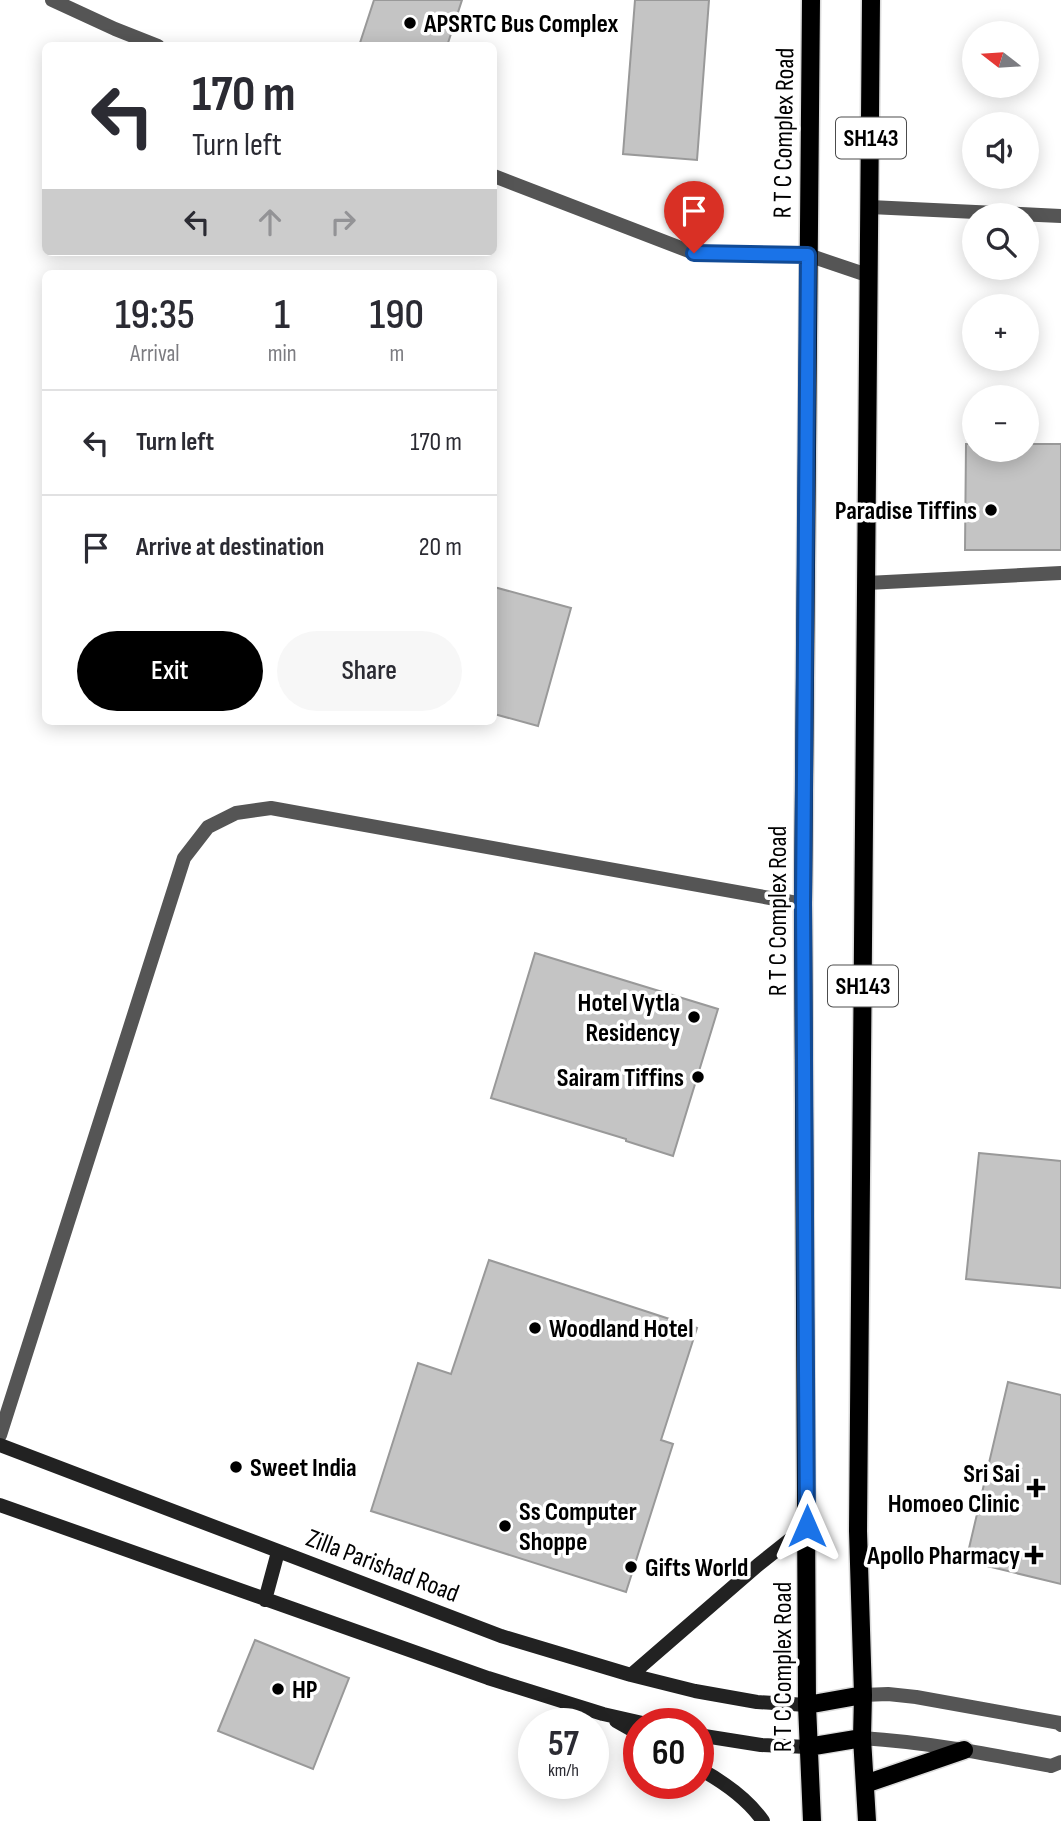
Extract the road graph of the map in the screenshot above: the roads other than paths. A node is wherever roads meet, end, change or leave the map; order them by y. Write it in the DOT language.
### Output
graph roads {
  1 [pos="52,0"];
  2 [pos="811,0"];
  3 [pos="872,0"];
  4 [pos="148,42"];
  5 [pos="497,177"];
  6 [pos="870,207"];
  7 [pos="1061,216"];
  8 [pos="808,255"];
  9 [pos="870,276"];
  10 [pos="1061,573"];
  11 [pos="867,583"];
  12 [pos="803,904"];
  13 [pos="0,1435"];
  14 [pos="0,1446"];
  15 [pos="0,1505"];
  16 [pos="807,1526"];
  17 [pos="278,1552"];
  18 [pos="265,1600"];
  19 [pos="631,1675"];
  20 [pos="863,1695"];
  21 [pos="807,1705"];
  22 [pos="584,1708"];
  23 [pos="1061,1725"];
  24 [pos="714,1738"];
  25 [pos="862,1738"];
  26 [pos="808,1747"];
  27 [pos="964,1750"];
  28 [pos="1061,1762"];
  29 [pos="714,1777"];
  30 [pos="865,1784"];
  31 [pos="763,1821"];
  32 [pos="812,1821"];
  33 [pos="867,1821"];
  1 -- 4 [label="street"];
  2 -- 8 [label="main road, R T C Complex Road / SH143"];
  3 -- 6 [label="main road, SH143"];
  5 -- 8 [label="street"];
  6 -- 7 [label="street"];
  6 -- 9 [label="main road, SH143"];
  8 -- 9 [label="street"];
  8 -- 12 [label="main road, R T C Complex Road / SH143"];
  9 -- 11 [label="main road, SH143"];
  10 -- 11 [label="street"];
  11 -- 20 [label="main road, SH143"];
  12 -- 13 [label="street"];
  12 -- 16 [label="main road, R T C Complex Road / SH143"];
  14 -- 17 [label="main road, Zilla Parishad Road"];
  15 -- 18 [label="main road"];
  16 -- 19 [label="main road"];
  16 -- 21 [label="main road, R T C Complex Road / SH143"];
  17 -- 18 [label="main road"];
  17 -- 19 [label="main road, Zilla Parishad Road"];
  18 -- 22 [label="main road"];
  19 -- 21 [label="main road, Zilla Parishad Road"];
  20 -- 21 [label="main road"];
  20 -- 23 [label="street"];
  20 -- 25 [label="main road, SH143"];
  21 -- 26 [label="main road, R T C Complex Road / SH143"];
  24 -- 26 [label="main road"];
  25 -- 26 [label="main road"];
  25 -- 27 [label="street"];
  25 -- 30 [label="main road, SH143"];
  26 -- 32 [label="main road, R T C Complex Road / SH143"];
  27 -- 28 [label="street"];
  27 -- 30 [label="main road"];
  29 -- 31 [label="main road"];
  30 -- 33 [label="main road, SH143"];
}
